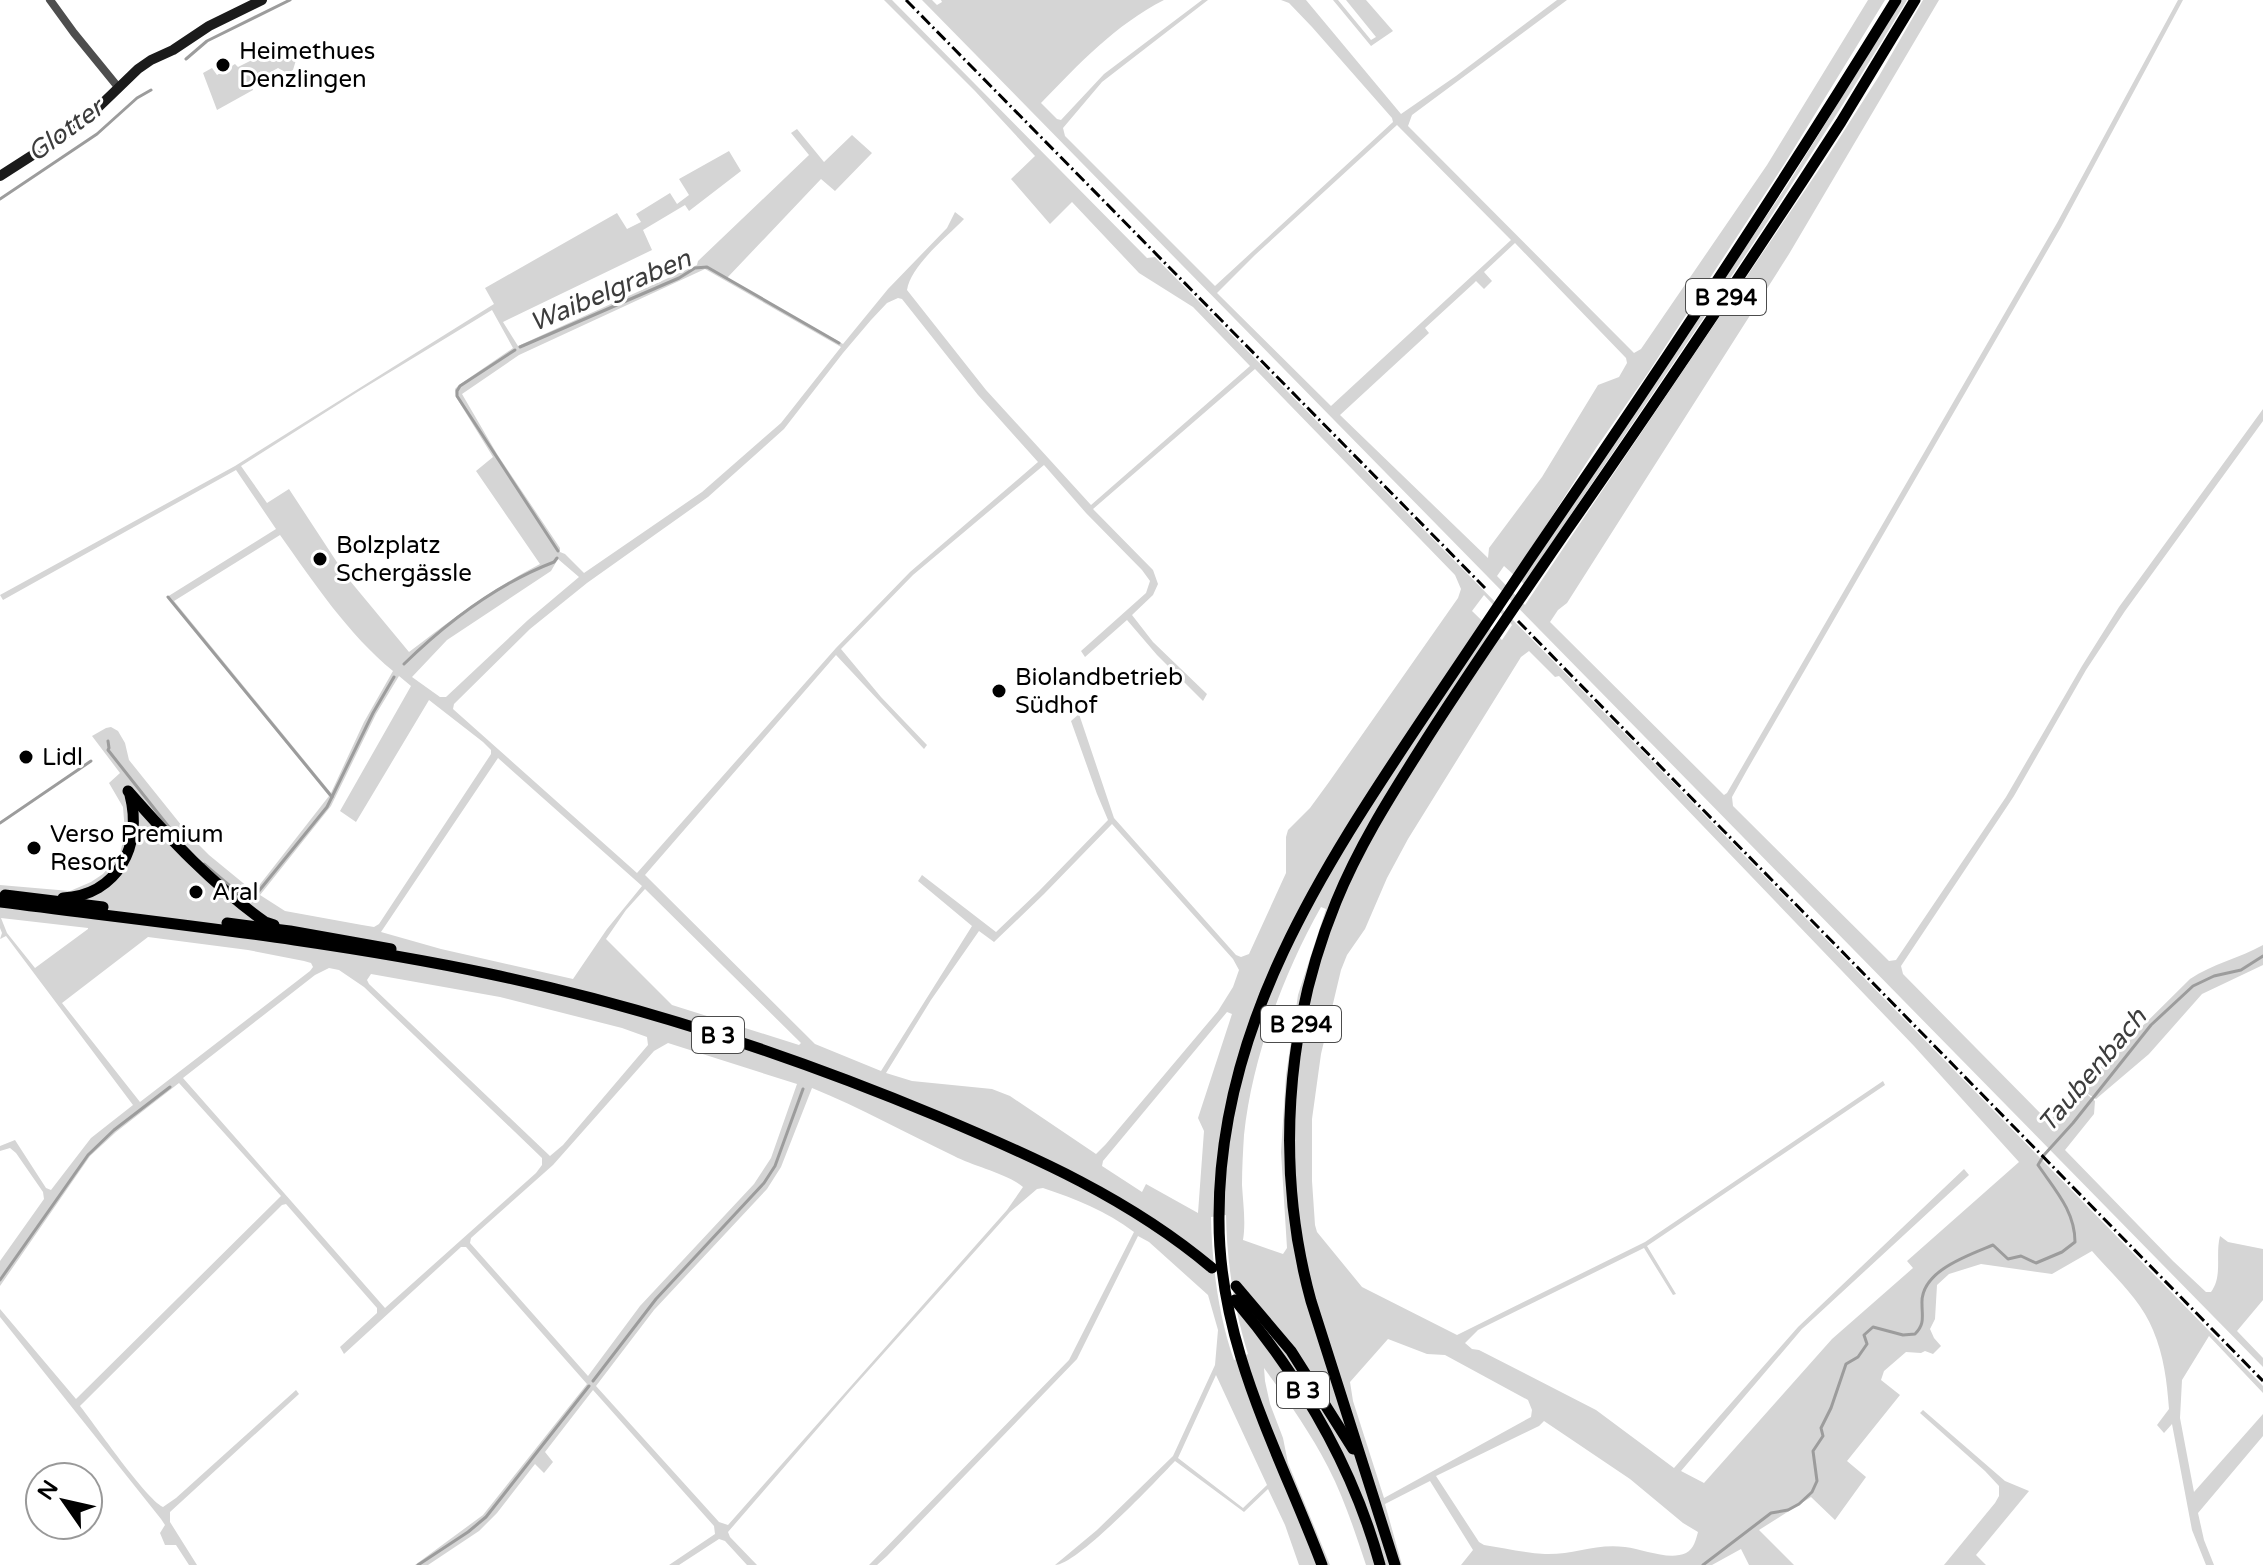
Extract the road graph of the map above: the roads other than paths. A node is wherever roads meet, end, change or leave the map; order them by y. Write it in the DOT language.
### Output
graph roads {
  1 [pos="50,0"];
  2 [pos="262,0"];
  3 [pos="1896,0"];
  4 [pos="1915,0"];
  5 [pos="118,87"];
  6 [pos="0,176"];
  7 [pos="0,894"];
  8 [pos="40,899"];
  9 [pos="0,902"];
  10 [pos="290,931"];
  11 [pos="464,969"];
  12 [pos="1212,1268"];
  13 [pos="1236,1286"];
  14 [pos="1235,1300"];
  15 [pos="1363,1466"];
  16 [pos="1322,1565"];
  17 [pos="1380,1565"];
  18 [pos="1395,1565"];
  1 -- 5 [label="street"];
  2 -- 5 [label="main road"];
  3 -- 16 [label="highway, B 294"];
  4 -- 15 [label="highway, B 294"];
  5 -- 6 [label="main road"];
  7 -- 8 [label="highway, B 3"];
  8 -- 10 [label="highway, B 3"];
  8 -- 10 [label="highway"];
  9 -- 11 [label="highway, B 3"];
  10 -- 11 [label="highway, B 3"];
  11 -- 12 [label="highway, B 3"];
  13 -- 15 [label="highway, B 3"];
  14 -- 17 [label="highway, B 3"];
  15 -- 18 [label="highway, B 3"];
}
